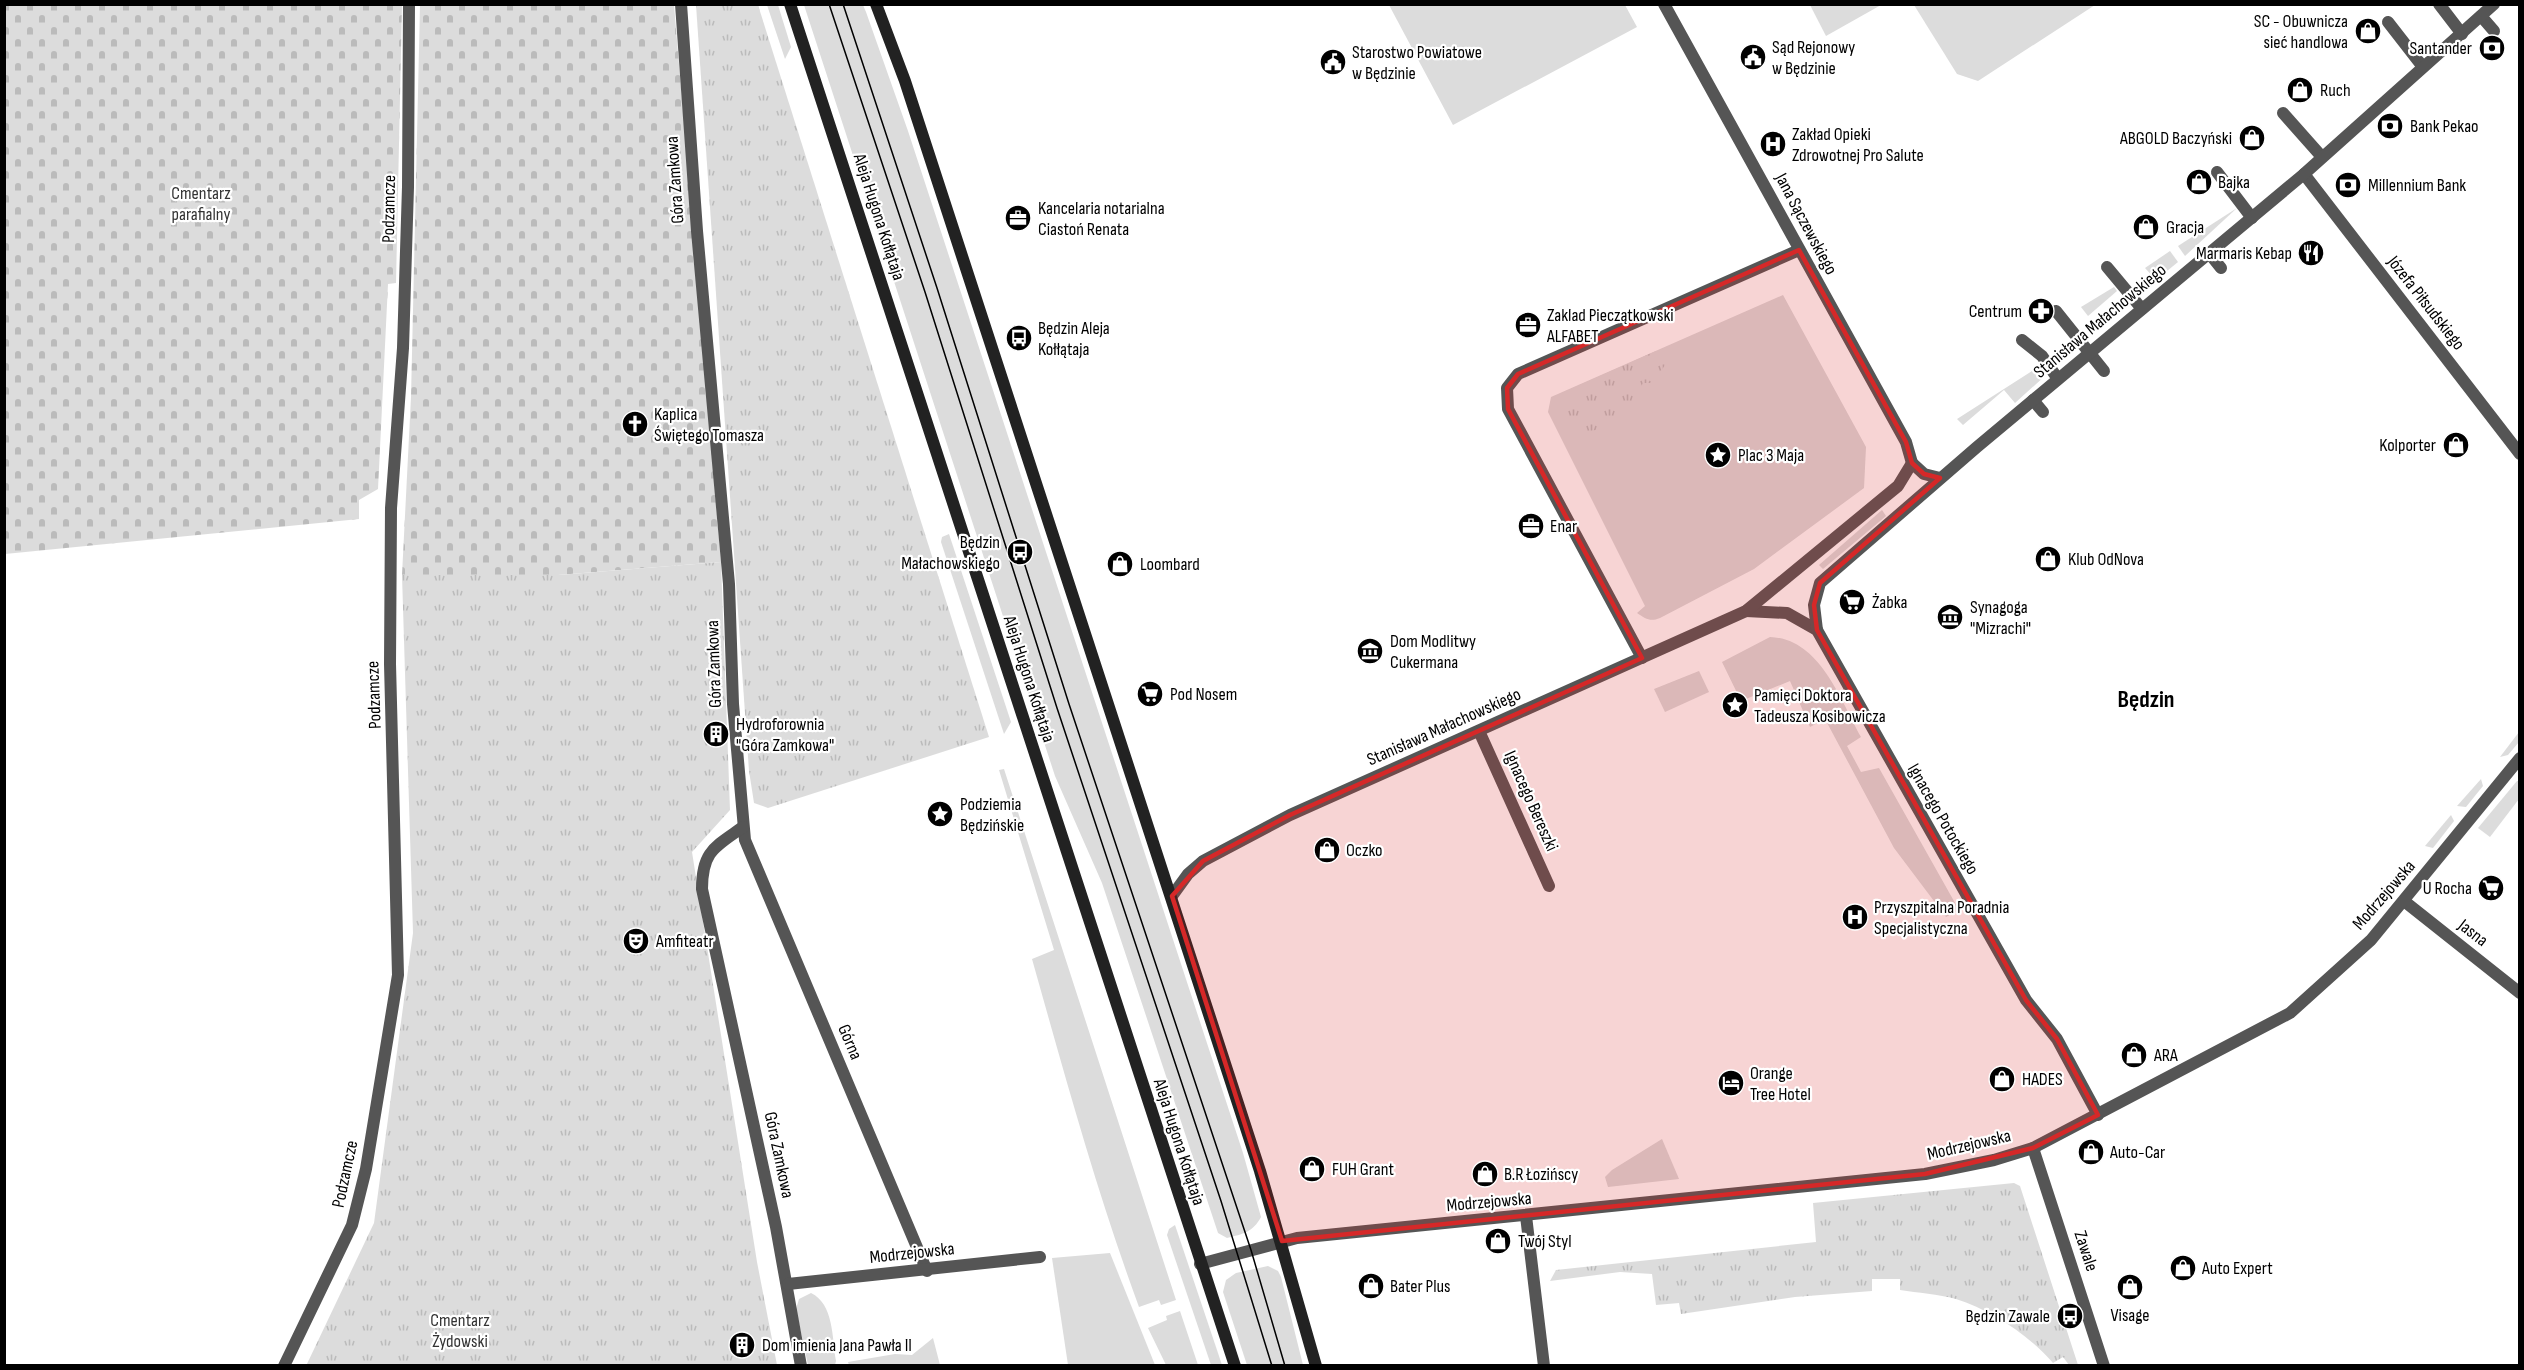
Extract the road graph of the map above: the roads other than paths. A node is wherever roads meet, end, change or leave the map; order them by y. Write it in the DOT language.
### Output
graph roads {
  1 [pos="409,4"];
  2 [pos="681,4"];
  3 [pos="790,4"];
  4 [pos="876,4"];
  5 [pos="1664,4"];
  6 [pos="2439,4"];
  7 [pos="2494,4"];
  8 [pos="2481,16"];
  9 [pos="2388,22"];
  10 [pos="2494,32"];
  11 [pos="2462,34"];
  12 [pos="2423,68"];
  13 [pos="2283,113"];
  14 [pos="2322,158"];
  15 [pos="2217,172"];
  16 [pos="2304,174"];
  17 [pos="2252,218"];
  18 [pos="1799,250"];
  19 [pos="2209,254"];
  20 [pos="2107,267"];
  21 [pos="2221,268"];
  22 [pos="2142,309"];
  23 [pos="2056,311"];
  24 [pos="2022,340"];
  25 [pos="2090,352"];
  26 [pos="2104,371"];
  27 [pos="2058,379"];
  28 [pos="2033,400"];
  29 [pos="2043,412"];
  30 [pos="2520,454"];
  31 [pos="1912,463"];
  32 [pos="1940,478"];
  33 [pos="1746,611"];
  34 [pos="1817,630"];
  35 [pos="1642,658"];
  36 [pos="1479,731"];
  37 [pos="2520,758"];
  38 [pos="743,827"];
  39 [pos="1550,886"];
  40 [pos="1172,896"];
  41 [pos="2404,901"];
  42 [pos="2520,993"];
  43 [pos="2098,1115"];
  44 [pos="2033,1148"];
  45 [pos="1526,1216"];
  46 [pos="1282,1241"];
  47 [pos="1040,1257"];
  48 [pos="1200,1264"];
  49 [pos="927,1270"];
  50 [pos="788,1284"];
  51 [pos="284,1365"];
  52 [pos="801,1365"];
  53 [pos="1235,1365"];
  54 [pos="1316,1365"];
  55 [pos="1544,1365"];
  56 [pos="2104,1365"];
  1 -- 51 [label="street, Podzamcze"];
  2 -- 38 [label="street, Góra Zamkowa"];
  3 -- 48 [label="main road, Aleja Hugona Kołłątaja"];
  4 -- 40 [label="main road"];
  5 -- 18 [label="street, Jana Sączewskiego"];
  6 -- 11 [label="street"];
  7 -- 8 [label="street, Stanisława Małachowskiego"];
  8 -- 10 [label="street"];
  8 -- 11 [label="street, Stanisława Małachowskiego"];
  9 -- 12 [label="street"];
  11 -- 12 [label="street, Stanisława Małachowskiego"];
  12 -- 14 [label="street, Stanisława Małachowskiego"];
  13 -- 14 [label="street"];
  14 -- 16 [label="street, Stanisława Małachowskiego"];
  15 -- 17 [label="street"];
  16 -- 17 [label="street, Stanisława Małachowskiego"];
  16 -- 30 [label="street, Józefa Piłsudskiego"];
  17 -- 19 [label="street, Stanisława Małachowskiego"];
  18 -- 31 [label="street, Jana Sączewskiego"];
  18 -- 35 [label="street"];
  19 -- 21 [label="street"];
  19 -- 22 [label="street, Stanisława Małachowskiego"];
  20 -- 22 [label="street"];
  22 -- 25 [label="street, Stanisława Małachowskiego"];
  23 -- 25 [label="street"];
  24 -- 27 [label="street"];
  25 -- 26 [label="street"];
  25 -- 27 [label="street, Stanisława Małachowskiego"];
  27 -- 28 [label="street, Stanisława Małachowskiego"];
  28 -- 29 [label="street"];
  28 -- 32 [label="street, Stanisława Małachowskiego"];
  31 -- 32 [label="street"];
  31 -- 33 [label="street, Stanisława Małachowskiego"];
  32 -- 34 [label="street, Stanisława Małachowskiego"];
  33 -- 34 [label="street, Stanisława Małachowskiego"];
  33 -- 35 [label="street, Stanisława Małachowskiego"];
  34 -- 43 [label="street, Ignacego Potockiego"];
  35 -- 36 [label="street, Stanisława Małachowskiego"];
  36 -- 39 [label="street, Ignacego Bereszki"];
  36 -- 40 [label="street, Stanisława Małachowskiego"];
  37 -- 41 [label="street, Modrzejowska"];
  38 -- 49 [label="street, Górna"];
  38 -- 50 [label="street, Góra Zamkowa"];
  40 -- 46 [label="main road"];
  41 -- 42 [label="street, Jasna"];
  41 -- 43 [label="street, Modrzejowska"];
  43 -- 44 [label="street, Modrzejowska"];
  44 -- 45 [label="street, Modrzejowska"];
  44 -- 56 [label="street, Zawale"];
  45 -- 46 [label="street, Modrzejowska"];
  45 -- 55 [label="street"];
  46 -- 48 [label="street, Modrzejowska"];
  46 -- 54 [label="main road"];
  47 -- 49 [label="street, Modrzejowska"];
  48 -- 53 [label="main road, Aleja Hugona Kołłątaja"];
  49 -- 50 [label="street, Modrzejowska"];
  50 -- 52 [label="street, Góra Zamkowa"];
}
